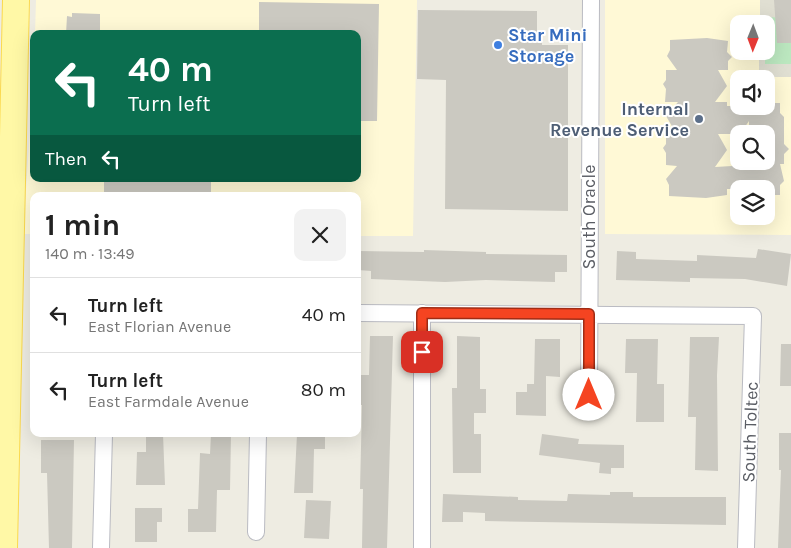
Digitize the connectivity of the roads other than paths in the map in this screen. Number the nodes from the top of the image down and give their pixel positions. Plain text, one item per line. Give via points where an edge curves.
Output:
1 (16, 0) edge
2 (591, 0) edge
3 (5, 218) edge
4 (361, 313) edge
5 (422, 313) junction
6 (589, 314) junction
7 (589, 395) dead end
8 (104, 437) edge
9 (258, 437) edge
10 (256, 532) dead end
11 (4, 548) edge
12 (101, 548) edge
13 (422, 548) edge
14 (746, 548) edge

1 - 3 main road
2 - 6 street, South Oracle
3 - 11 main road
4 - 5 street
5 - 6 street
5 - 13 street
6 - 7 street, South Oracle
6 - 14 street, South Toltec via 753,316
8 - 12 street
9 - 10 street

